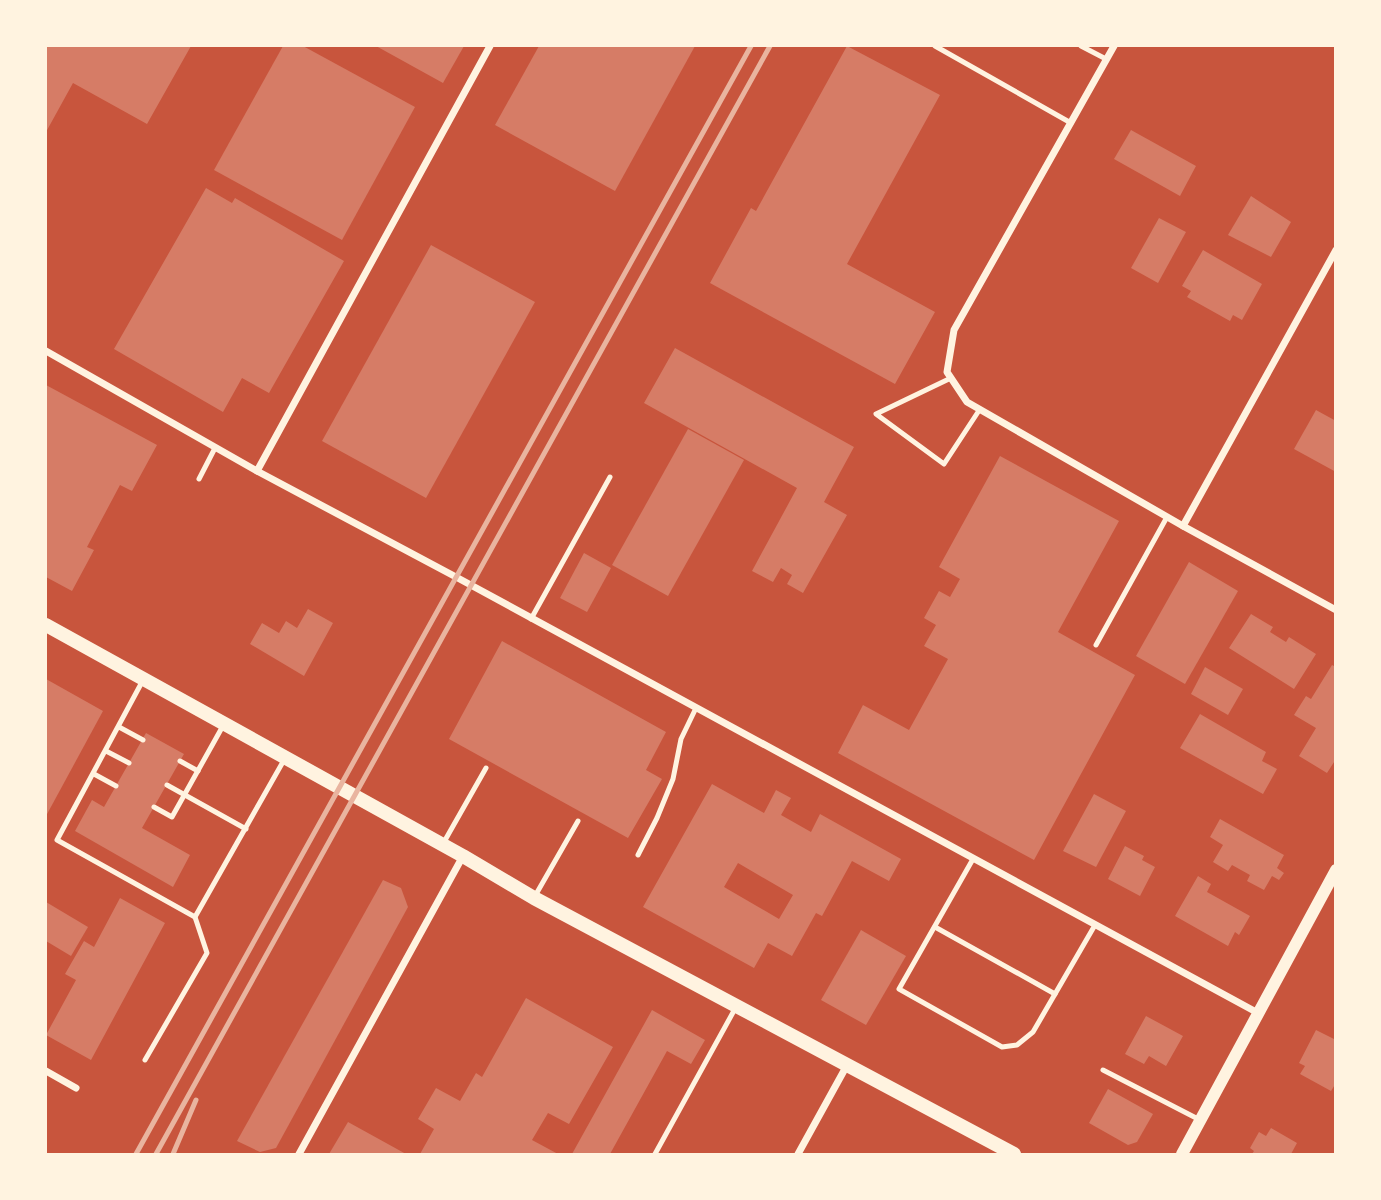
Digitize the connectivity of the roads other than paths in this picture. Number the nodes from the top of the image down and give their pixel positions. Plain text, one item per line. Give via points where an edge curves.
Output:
1 (490, 46) edge
2 (935, 46) edge
3 (1081, 46) edge
4 (1114, 46) edge
5 (1106, 59) junction
6 (1071, 123) junction
7 (1335, 250) edge
8 (46, 351) edge
9 (949, 375) junction
10 (980, 409) junction
11 (215, 447) junction
12 (257, 471) junction
13 (610, 477) dead end
14 (199, 479) dead end
15 (1167, 517) junction
16 (1183, 526) junction
17 (1335, 610) edge
18 (531, 619) junction
19 (46, 625) edge
20 (1096, 645) dead end
21 (144, 679) junction
22 (696, 708) junction
23 (224, 724) junction
24 (119, 727) junction
25 (143, 740) dead end
26 (106, 751) junction
27 (285, 758) junction
28 (180, 761) dead end
29 (129, 764) dead end
30 (486, 768) dead end
31 (198, 771) junction
32 (94, 774) junction
33 (167, 785) dead end
34 (116, 786) dead end
35 (185, 795) junction
36 (154, 807) dead end
37 (579, 821) dead end
38 (246, 829) junction
39 (443, 845) junction
40 (638, 855) dead end
41 (463, 856) junction
42 (973, 859) junction
43 (1335, 870) edge
44 (534, 898) junction
45 (195, 917) junction
46 (1095, 925) junction
47 (935, 927) junction
48 (1055, 994) junction
49 (736, 1007) junction
50 (1258, 1013) junction
51 (145, 1060) dead end
52 (846, 1067) junction
53 (1103, 1070) dead end
54 (46, 1071) edge
55 (76, 1088) dead end
56 (1200, 1120) junction
57 (299, 1154) edge
58 (655, 1154) edge
59 (798, 1154) edge
60 (1014, 1154) edge
61 (1182, 1154) edge

1 - 12 street
2 - 6 lane
3 - 5 lane
4 - 5 street
5 - 6 street
6 - 9 street via 954,330
7 - 16 street
8 - 11 street
9 - 10 street via 967,402
9 - 10 lane via 876,414 944,464
10 - 15 street
11 - 12 street
11 - 14 lane
12 - 18 street
13 - 18 lane
15 - 16 street
15 - 20 lane
16 - 17 street
18 - 22 street
19 - 21 main road
21 - 23 main road
21 - 24 lane
22 - 40 lane via 681,739 673,779
22 - 42 street
23 - 27 main road
23 - 31 lane
24 - 25 lane
24 - 26 lane
26 - 29 lane
26 - 32 lane
27 - 38 lane
27 - 39 main road
28 - 31 lane
30 - 39 lane
31 - 35 lane
32 - 34 lane
32 - 45 lane via 57,840
33 - 35 lane
35 - 36 lane via 172,817
35 - 38 lane
37 - 44 lane
38 - 45 lane
39 - 41 main road
41 - 44 main road
41 - 57 street
42 - 46 street
42 - 47 lane
43 - 50 street
44 - 49 main road
45 - 51 lane via 207,953
46 - 48 lane
46 - 50 street
47 - 48 lane
47 - 48 lane via 899,989 1002,1047 1017,1045 1033,1032
49 - 52 main road
49 - 58 lane
50 - 56 street
52 - 59 street
52 - 60 main road
53 - 56 lane
54 - 55 street
56 - 61 street

